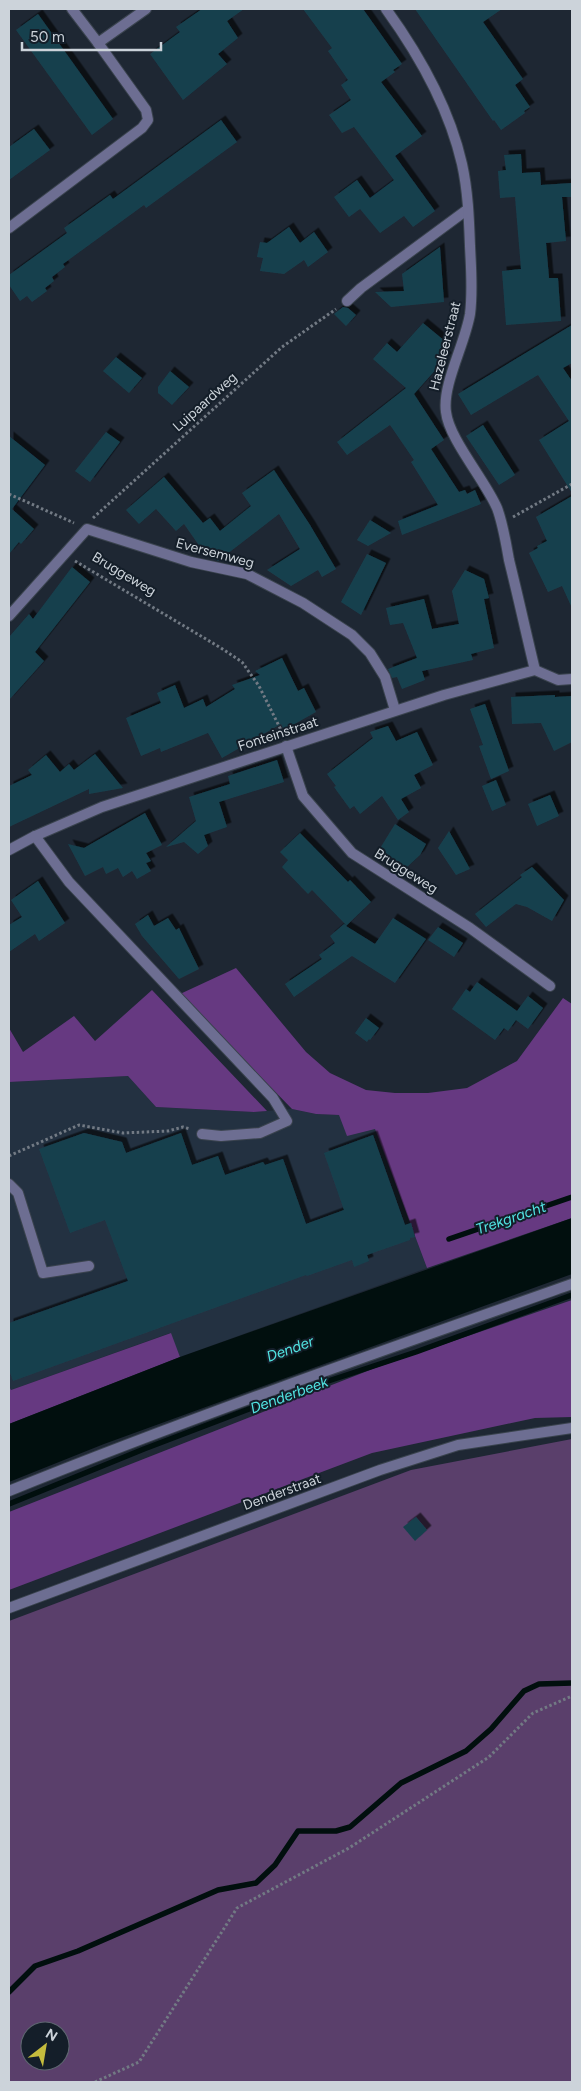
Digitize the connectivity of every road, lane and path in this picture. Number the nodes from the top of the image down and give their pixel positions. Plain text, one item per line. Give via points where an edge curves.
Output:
1 (72, 9) edge
2 (146, 9) edge
3 (386, 9) edge
4 (98, 43) junction
5 (468, 209) junction
6 (9, 228) edge
7 (347, 301) joint
8 (572, 484) edge
9 (9, 494) edge
10 (501, 523) junction
11 (87, 529) junction
12 (63, 554) junction
13 (9, 616) edge
14 (534, 666) junction
15 (572, 679) edge
16 (395, 710) junction
17 (288, 745) junction
18 (35, 836) junction
19 (9, 850) edge
20 (550, 986) dead end
21 (202, 1134) joint
22 (9, 1156) edge
23 (9, 1184) edge
24 (89, 1266) dead end
25 (572, 1284) edge
26 (572, 1428) edge
27 (9, 1491) edge
28 (9, 1608) edge
29 (572, 1696) edge
30 (95, 2082) edge

1 - 4 street
2 - 4 street
3 - 5 street, Hazeleerstraat via 436,89 453,131
4 - 6 street via 146,110 148,120 142,128
5 - 7 street
5 - 10 street, Hazeleerstraat via 472,297 460,353 445,394 446,413 452,432 492,497
7 - 11 path, Luipaardweg via 282,347 93,518
8 - 10 path
9 - 11 path
10 - 14 street, Hazeleerstraat
11 - 12 street
11 - 16 street, Eversemweg via 191,562 247,574 303,603 352,636 370,653 384,677
12 - 13 street
12 - 17 path, Bruggeweg via 242,662 259,686
14 - 15 street via 558,680
14 - 16 street, Fonteinstraat
16 - 17 street, Fonteinstraat
17 - 18 street, Fonteinstraat via 102,806
17 - 20 street, Bruggeweg via 303,796 352,853 470,928
18 - 19 street, Fonteinstraat
18 - 21 street via 69,882 273,1098 287,1121 260,1133
21 - 22 path via 183,1127 123,1133 79,1125
23 - 24 street via 18,1193 43,1273
25 - 27 street via 122,1446
26 - 28 street, Denderstraat via 450,1448 380,1470
29 - 30 path via 533,1713 489,1757 349,1848 237,1908 139,2062

